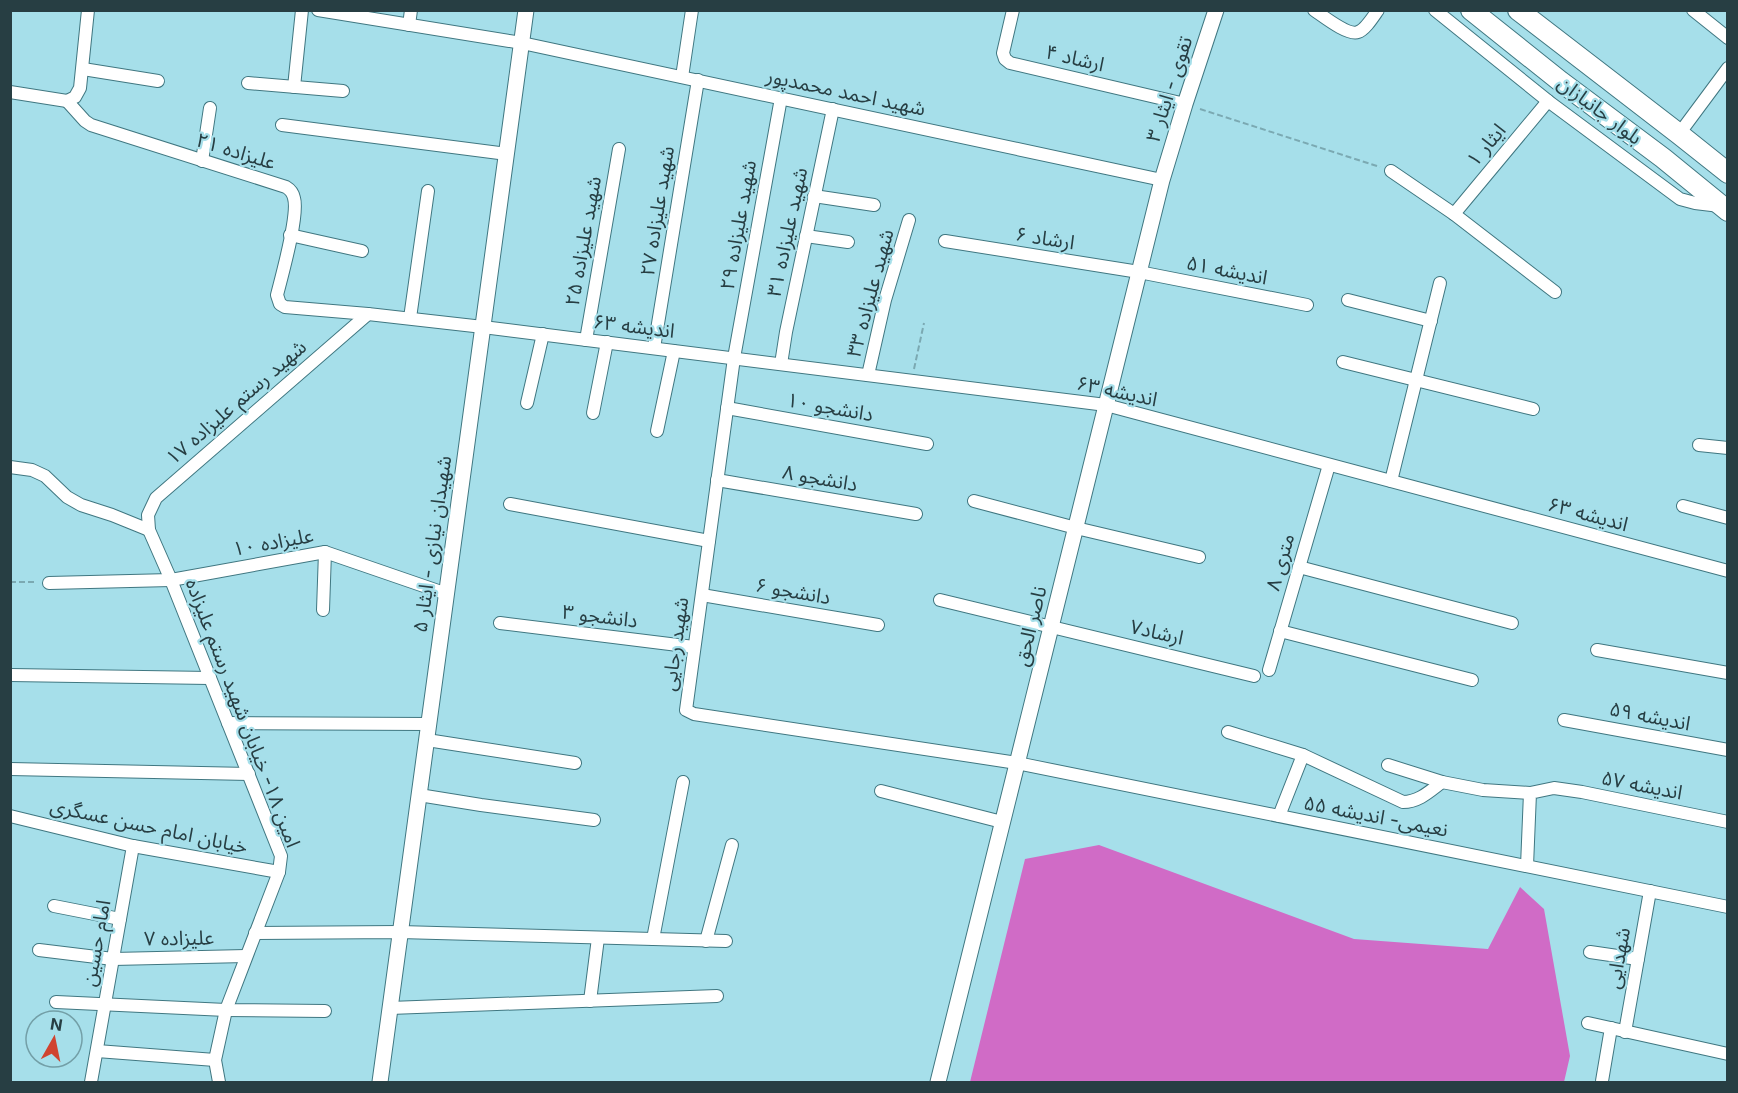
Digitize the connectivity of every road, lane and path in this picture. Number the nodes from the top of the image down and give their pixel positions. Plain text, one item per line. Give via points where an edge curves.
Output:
1 (88, 10) edge
2 (302, 10) edge
3 (318, 10) edge
4 (411, 10) edge
5 (526, 10) edge
6 (692, 10) edge
7 (1013, 10) edge
8 (1216, 10) edge
9 (1314, 10) edge
10 (1378, 10) edge
11 (1435, 10) edge
12 (1518, 10) edge
13 (1693, 10) edge
14 (1483, 12) edge
15 (409, 25) junction
16 (1543, 30) junction
17 (1728, 38) edge
18 (522, 43) junction
19 (1522, 51) junction
20 (1728, 68) edge
21 (83, 69) junction
22 (682, 77) junction
23 (698, 80) junction
24 (158, 81) dead end
25 (248, 84) dead end
26 (294, 87) junction
27 (343, 91) dead end
28 (10, 92) edge
29 (781, 98) junction
30 (67, 101) junction
31 (1548, 101) junction
32 (1185, 104) junction
33 (210, 108) dead end
34 (833, 109) junction
35 (282, 125) dead end
36 (1679, 134) junction
37 (619, 149) dead end
38 (507, 154) junction
39 (202, 161) junction
40 (1391, 171) joint
41 (1728, 173) edge
42 (1162, 180) junction
43 (429, 191) dead end
44 (814, 196) junction
45 (874, 206) dead end
46 (1725, 208) edge
47 (1454, 214) junction
48 (909, 220) dead end
49 (290, 235) junction
50 (806, 236) junction
51 (945, 241) dead end
52 (848, 242) dead end
53 (362, 251) dead end
54 (1139, 272) junction
55 (1440, 283) dead end
56 (1555, 292) dead end
57 (1348, 300) dead end
58 (1307, 305) dead end
59 (368, 314) junction
60 (410, 318) junction
61 (1431, 321) junction
62 (924, 323) dead end
63 (483, 327) junction
64 (543, 334) junction
65 (586, 340) junction
66 (607, 342) junction
67 (654, 348) junction
68 (674, 351) junction
69 (734, 358) junction
70 (1343, 362) dead end
71 (781, 364) junction
72 (868, 375) junction
73 (1416, 380) junction
74 (912, 381) junction
75 (527, 403) dead end
76 (1106, 405) junction
77 (727, 408) junction
78 (1533, 409) dead end
79 (593, 413) dead end
80 (657, 431) dead end
81 (927, 444) dead end
82 (1699, 445) dead end
83 (1728, 448) edge
84 (1329, 465) junction
85 (10, 467) edge
86 (717, 480) junction
87 (1391, 481) junction
88 (974, 501) dead end
89 (510, 504) dead end
90 (1683, 506) dead end
91 (916, 513) dead end
92 (1728, 518) edge
93 (1076, 528) junction
94 (150, 530) junction
95 (709, 541) junction
96 (325, 552) junction
97 (1199, 557) dead end
98 (1299, 567) junction
99 (1728, 572) edge
100 (171, 580) junction
101 (10, 582) edge
102 (49, 583) joint
103 (447, 594) junction
104 (702, 595) junction
105 (940, 600) dead end
106 (323, 610) dead end
107 (500, 623) dead end
108 (1512, 623) dead end
109 (878, 626) dead end
110 (1051, 627) junction
111 (1280, 631) junction
112 (694, 647) junction
113 (1597, 651) dead end
114 (1269, 670) dead end
115 (1728, 673) edge
116 (10, 675) edge
117 (1254, 675) dead end
118 (210, 678) junction
119 (1472, 680) dead end
120 (1564, 720) dead end
121 (228, 723) junction
122 (429, 723) junction
123 (1228, 732) dead end
124 (426, 740) junction
125 (1728, 750) edge
126 (1303, 755) junction
127 (575, 763) dead end
128 (1017, 763) junction
129 (1388, 765) dead end
130 (10, 769) edge
131 (249, 774) junction
132 (683, 782) dead end
133 (1442, 782) junction
134 (881, 791) dead end
135 (1530, 793) junction
136 (419, 795) junction
137 (10, 816) edge
138 (1279, 816) junction
139 (594, 820) dead end
140 (1002, 822) junction
141 (1728, 822) edge
142 (133, 846) junction
143 (732, 846) dead end
144 (1527, 866) junction
145 (279, 872) junction
146 (1650, 891) junction
147 (54, 906) dead end
148 (1728, 907) edge
149 (120, 919) junction
150 (400, 932) junction
151 (255, 933) junction
152 (598, 938) junction
153 (653, 939) junction
154 (706, 941) junction
155 (726, 941) dead end
156 (39, 950) dead end
157 (1590, 952) dead end
158 (246, 956) junction
159 (113, 959) junction
160 (1638, 959) junction
161 (717, 996) dead end
162 (590, 1000) junction
163 (56, 1002) dead end
164 (104, 1006) junction
165 (390, 1008) junction
166 (226, 1010) junction
167 (325, 1011) dead end
168 (1588, 1023) dead end
169 (1611, 1028) junction
170 (1625, 1032) junction
171 (97, 1051) junction
172 (1728, 1054) edge
173 (215, 1060) junction
174 (1602, 1081) edge
175 (91, 1083) edge
176 (219, 1083) edge
177 (380, 1083) edge
178 (938, 1083) edge

1 - 21 street
2 - 26 street
3 - 15 street, شهید احمد محمدپور
4 - 15 street
5 - 18 street, شهیدان نیازی - ایثار ۵
6 - 22 street
7 - 32 street, ارشاد ۴ via 1003,53 1010,63
8 - 32 street, تقوی - ایثار ۳
9 - 10 street via 1356,33
11 - 31 street
12 - 16 main road, بلوار جانبازان
13 - 17 street
14 - 19 main road, بلوار جانبازان
15 - 18 street, شهید احمد محمدپور
16 - 19 main road via 1528,32 1523,37
16 - 36 main road, بلوار جانبازان
18 - 22 street, شهید احمد محمدپور
18 - 38 street, شهیدان نیازی - ایثار ۵
19 - 46 main road, بلوار جانبازان
20 - 36 street
21 - 24 street
21 - 30 street via 79,92
22 - 23 street, شهید احمد محمدپور
23 - 29 street, شهید احمد محمدپور
23 - 67 street, شهید علیزاده ۲۷
25 - 26 street
26 - 27 street
28 - 30 street
29 - 34 street, شهید احمد محمدپور
29 - 69 street, شهید علیزاده ۲۹
30 - 39 street, علیزاده ۲۱ via 91,125
31 - 46 street via 1680,199
31 - 47 street, ایثار ۱
32 - 40 path
32 - 42 street, تقوی - ایثار ۳
33 - 39 street
34 - 42 street, شهید احمد محمدپور
34 - 44 street, شهید علیزاده ۳۱
35 - 38 street
36 - 41 main road, بلوار جانبازان
37 - 65 street, شهید علیزاده ۲۵
38 - 63 street, شهیدان نیازی - ایثار ۵
39 - 49 street, علیزاده ۲۱ via 290,189 295,201
40 - 47 street
42 - 54 street, ناصر الحق
43 - 60 street
44 - 45 street
44 - 50 street, شهید علیزاده ۳۱
47 - 56 street
48 - 72 street, شهید علیزاده ۳۳
49 - 53 street
49 - 59 street, علیزاده ۲۱ via 277,295 280,304
50 - 52 street
50 - 71 street, شهید علیزاده ۳۱
51 - 54 street, ارشاد ۶
54 - 58 street, اندیشه ۵۱
54 - 76 street, ناصر الحق
55 - 61 street
57 - 61 street
59 - 60 street, علیزاده ۲۱
59 - 94 street, ۱۷ شهید رستم علیزاده via 156,498 148,515
60 - 63 street, علیزاده ۲۱
61 - 73 street
62 - 74 path
63 - 64 street, اندیشه ۶۳
63 - 103 street, شهیدان نیازی - ایثار ۵
64 - 65 street, اندیشه ۶۳
64 - 75 street
65 - 66 street, اندیشه ۶۳
66 - 67 street, اندیشه ۶۳
66 - 79 street
67 - 68 street, اندیشه ۶۳
68 - 69 street, اندیشه ۶۳
68 - 80 street
69 - 71 street, اندیشه ۶۳
69 - 77 street, شهید رجایی
70 - 73 street
71 - 72 street, اندیشه ۶۳
72 - 74 street, اندیشه ۶۳
73 - 78 street
73 - 87 street
74 - 76 street, اندیشه ۶۳
76 - 84 street, اندیشه ۶۳
76 - 93 street, ناصر الحق
77 - 81 street, دانشجو ۱۰
77 - 86 street, شهید رجایی
82 - 83 street
84 - 87 street, اندیشه ۶۳
84 - 98 street, ۸ متری
85 - 94 street via 32,470 81,505
86 - 91 street, دانشجو ۸
86 - 95 street, شهید رجایی
87 - 99 street, اندیشه ۶۳
88 - 93 street
89 - 95 street
90 - 92 street
93 - 97 street
93 - 110 street, ناصر الحق
94 - 100 street, امین ۱۸- خيابان شهيد رستم عليزاده
95 - 104 street, شهید رجایی
96 - 100 street, علیزاده ۱۰
96 - 103 street, علیزاده ۱۰
96 - 106 street
98 - 108 street
98 - 111 street, ۸ متری
100 - 102 street, علیزاده ۱۰
100 - 118 street, امین ۱۸- خيابان شهيد رستم عليزاده
101 - 102 path
103 - 122 street, شهیدان نیازی - ایثار ۵
104 - 109 street, دانشجو ۶
104 - 112 street, شهید رجایی
105 - 110 street, ارشاد۷
107 - 112 street, دانشجو ۳
110 - 117 street, ارشاد۷
110 - 128 street, ناصر الحق
111 - 114 street, ۸ متری
111 - 119 street
112 - 128 street, شهید رجایی via 686,710 694,714
113 - 115 street
116 - 118 street
118 - 121 street, امین ۱۸- خيابان شهيد رستم عليزاده
120 - 125 street, اندیشه ۵۹
121 - 122 street
121 - 131 street, امین ۱۸- خيابان شهيد رستم عليزاده
122 - 124 street, شهیدان نیازی - ایثار ۵
123 - 126 street
124 - 127 street
124 - 136 street, شهیدان نیازی - ایثار ۵
126 - 133 street via 1404,802 1413,802
126 - 138 street
128 - 138 street, نعیمی- اندیشه ۵۵
128 - 140 street, ناصر الحق
129 - 133 street, اندیشه ۵۷
130 - 131 street
131 - 145 street, امین ۱۸- خيابان شهيد رستم عليزاده via 281,856
132 - 153 street
133 - 135 street, اندیشه ۵۷
134 - 140 street
135 - 141 street, اندیشه ۵۷ via 1554,788 1582,792
135 - 144 street
136 - 139 street
136 - 150 street, شهیدان نیازی - ایثار ۵
137 - 142 street, خیابان امام حسن عسگری
138 - 144 street, نعیمی- اندیشه ۵۵
140 - 178 street, ناصر الحق
142 - 145 street, خیابان امام حسن عسگری
142 - 149 street, امام حسین
143 - 154 street
144 - 146 street, نعیمی- اندیشه ۵۵
145 - 151 street, امین ۱۸- خيابان شهيد رستم عليزاده
146 - 148 street, نعیمی- اندیشه ۵۵
146 - 160 street, شهدایی
147 - 149 street
149 - 159 street, امام حسین
150 - 151 street
150 - 152 street
150 - 165 street, شهیدان نیازی - ایثار ۵
151 - 158 street, امین ۱۸- خيابان شهيد رستم عليزاده
152 - 153 street
152 - 162 street
153 - 154 street
154 - 155 street
156 - 159 street, علیزاده ۷
157 - 160 street
158 - 159 street, علیزاده ۷
158 - 166 street, امین ۱۸- خيابان شهيد رستم عليزاده
159 - 164 street, امام حسین
160 - 170 street, شهدایی
161 - 162 street
162 - 165 street
163 - 164 street
164 - 166 street
164 - 171 street, امام حسین
165 - 177 street, شهیدان نیازی - ایثار ۵
166 - 167 street
166 - 173 street, امین ۱۸- خيابان شهيد رستم عليزاده
168 - 169 street
169 - 170 street
169 - 174 street
170 - 172 street
171 - 173 street
171 - 175 street, امام حسین
173 - 176 street, امین ۱۸- خيابان شهيد رستم عليزاده

